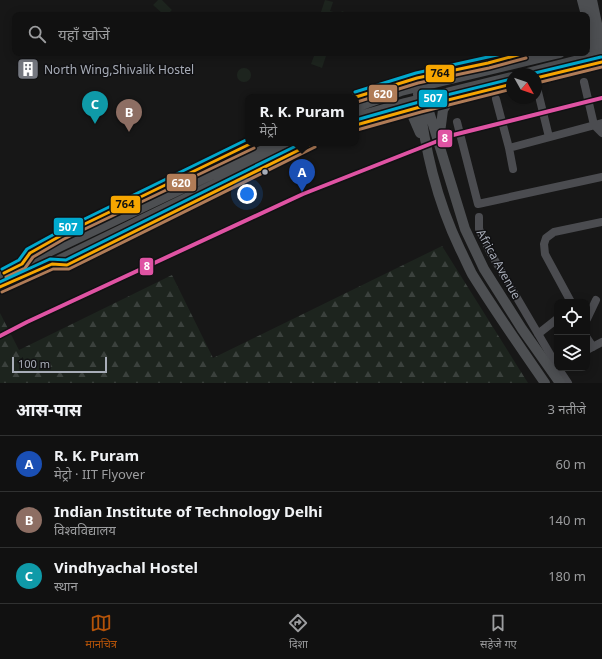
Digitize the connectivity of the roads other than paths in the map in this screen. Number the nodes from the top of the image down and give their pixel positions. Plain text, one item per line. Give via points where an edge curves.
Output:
1 (592, 0) edge
2 (602, 10) edge
3 (590, 25) edge
4 (596, 36) edge
5 (514, 56) edge
6 (547, 56) edge
7 (601, 60) edge
8 (542, 71) edge
9 (542, 76) edge
10 (420, 77) junction
11 (506, 78) edge
12 (584, 82) dead end
13 (506, 86) edge
14 (371, 93) junction
15 (359, 96) edge
16 (496, 99) dead end
17 (449, 100) junction
18 (541, 104) edge
19 (359, 106) edge
20 (423, 106) junction
21 (410, 110) junction
22 (359, 116) edge
23 (378, 118) junction
24 (457, 122) dead end
25 (359, 124) edge
26 (598, 124) edge
27 (602, 133) edge
28 (549, 137) junction
29 (425, 144) junction
30 (439, 145) junction
31 (246, 146) edge
32 (272, 146) edge
33 (292, 146) edge
34 (307, 146) edge
35 (509, 148) junction
36 (513, 169) dead end
37 (602, 177) edge
38 (478, 217) dead end
39 (602, 222) edge
40 (22, 264) junction
41 (52, 264) junction
42 (0, 275) edge
43 (0, 287) edge
44 (569, 299) edge
45 (596, 300) dead end
46 (590, 313) edge
47 (554, 321) edge
48 (538, 334) junction
49 (602, 342) edge
50 (590, 348) edge
51 (554, 360) edge
52 (560, 371) edge
53 (545, 383) edge
54 (560, 383) edge
55 (568, 383) edge

1 - 2 main road
1 - 4 main road
3 - 4 main road
4 - 7 main road
5 - 10 main road
6 - 19 main road, bridge via 401,91
7 - 8 main road, bridge
7 - 9 main road
10 - 14 main road
10 - 20 main road, Africa Avenue
11 - 22 main road, bridge
12 - 26 street
13 - 17 main road
14 - 15 main road
14 - 23 main road via 382,106
16 - 35 street
17 - 20 main road
17 - 30 main road via 443,110
18 - 28 street
20 - 21 main road
20 - 29 main road, Africa Avenue
20 - 30 main road, Africa Avenue
21 - 23 main road
21 - 29 main road
23 - 25 main road
24 - 37 street via 478,204
26 - 27 street
26 - 28 street
28 - 35 street
29 - 53 main road, Africa Avenue via 447,222 471,273
30 - 54 main road, Africa Avenue via 465,230 484,269
31 - 40 main road via 62,234 30,253
32 - 40 main road
33 - 41 main road
34 - 41 main road via 67,265
35 - 36 street
38 - 48 street via 479,229 490,252
39 - 44 street via 554,232 546,238 545,254
40 - 42 main road
41 - 43 main road
45 - 46 street
47 - 48 street
48 - 51 street
49 - 50 street
52 - 55 street

